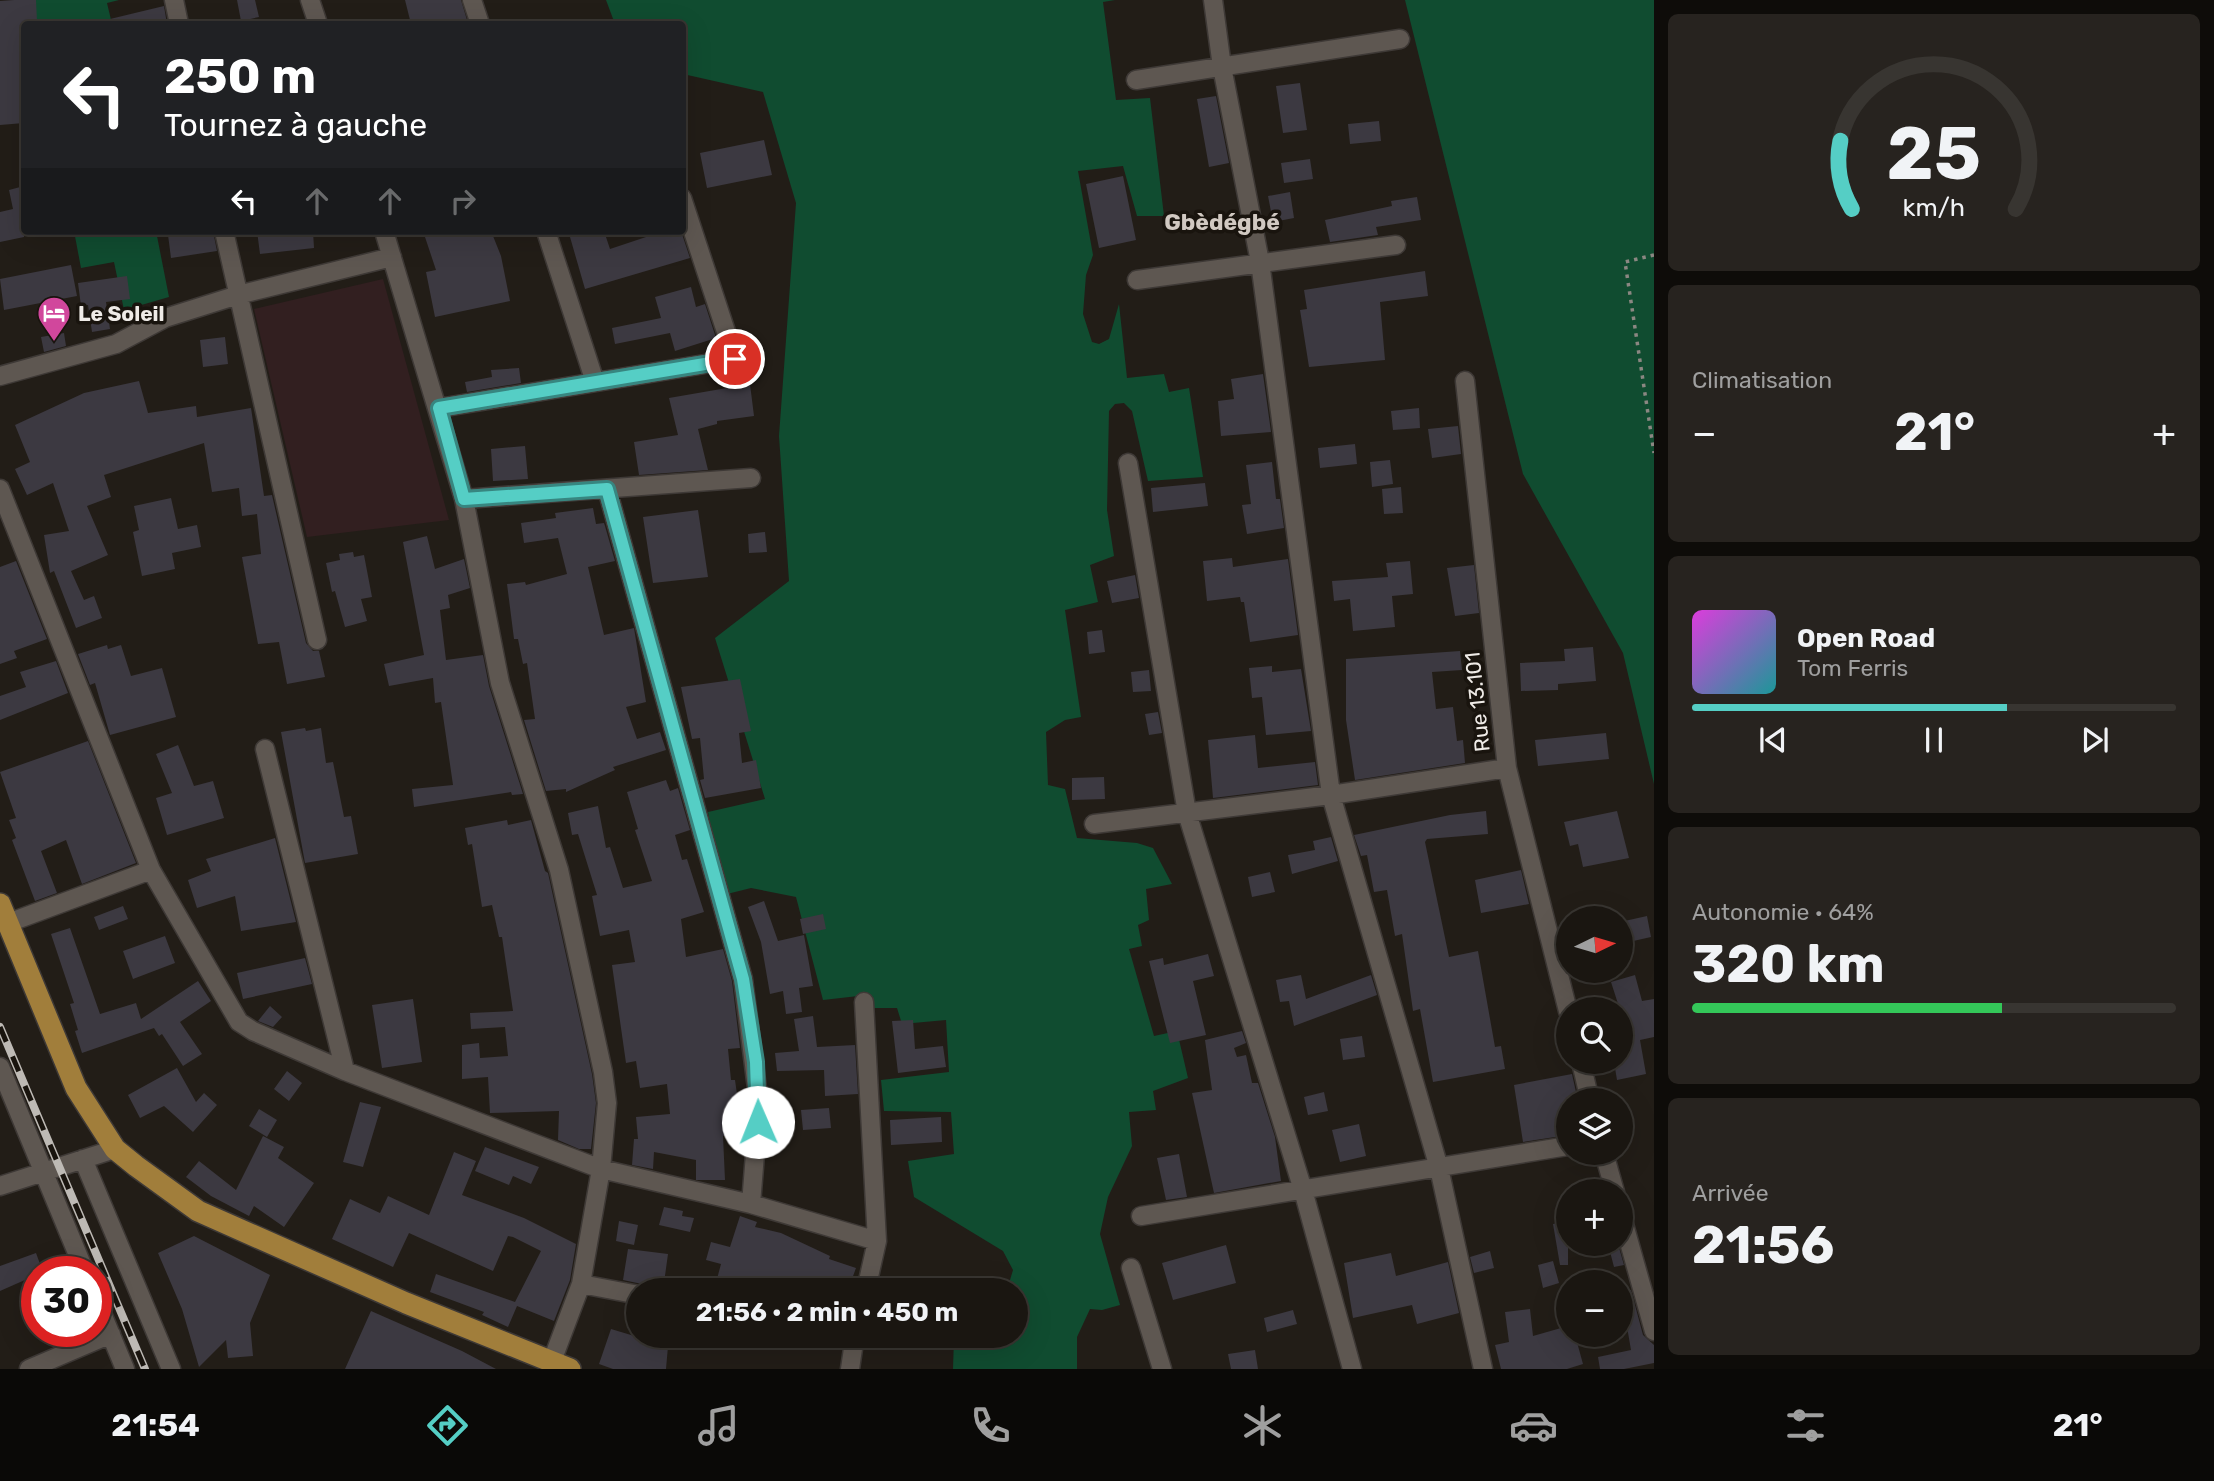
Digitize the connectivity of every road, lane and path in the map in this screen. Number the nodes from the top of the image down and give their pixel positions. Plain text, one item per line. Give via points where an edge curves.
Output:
1 (174, 0) edge
2 (310, 0) edge
3 (472, 0) edge
4 (1213, 0) edge
5 (178, 21) edge
6 (317, 21) edge
7 (479, 21) edge
8 (1400, 39) dead end
9 (1222, 67) junction
10 (1136, 80) dead end
11 (686, 210) edge
12 (225, 235) edge
13 (385, 235) edge
14 (548, 235) edge
15 (1396, 244) dead end
16 (1654, 255) edge
17 (392, 257) junction
18 (1260, 262) junction
19 (1137, 281) dead end
20 (238, 295) junction
21 (0, 376) edge
22 (1465, 381) dead end
23 (596, 382) junction
24 (439, 408) junction
25 (1654, 453) edge
26 (1128, 463) dead end
27 (751, 478) dead end
28 (0, 489) edge
29 (607, 489) junction
30 (464, 499) junction
31 (317, 640) dead end
32 (265, 749) dead end
33 (1507, 768) junction
34 (1331, 795) junction
35 (1187, 813) junction
36 (1094, 824) dead end
37 (150, 870) junction
38 (4, 913) edge
39 (1564, 997) edge
40 (864, 1002) dead end
41 (0, 1067) edge
42 (345, 1071) junction
43 (1556, 1148) edge
44 (115, 1149) junction
45 (83, 1159) junction
46 (1439, 1168) junction
47 (601, 1169) junction
48 (44, 1172) junction
49 (0, 1186) edge
50 (1303, 1189) junction
51 (751, 1204) junction
52 (1141, 1216) dead end
53 (877, 1241) junction
54 (1633, 1245) edge
55 (78, 1256) edge
56 (1130, 1268) dead end
57 (869, 1278) edge
58 (581, 1284) junction
59 (1648, 1286) edge
60 (626, 1293) edge
61 (1654, 1331) edge
62 (112, 1336) edge
63 (81, 1347) edge
64 (853, 1348) edge
65 (561, 1365) edge
66 (29, 1369) edge
67 (125, 1369) edge
68 (171, 1369) edge
69 (850, 1369) edge
70 (1162, 1369) edge
71 (1352, 1369) edge
72 (1483, 1369) edge

1 - 5 street
2 - 6 street
3 - 7 street
4 - 9 street
8 - 9 street
9 - 10 street
9 - 18 street
11 - 23 street via 735,359
12 - 20 street
13 - 17 street
14 - 23 street
15 - 18 street
16 - 25 path via 1625,262
17 - 20 street
17 - 24 street
18 - 19 street
18 - 34 street
20 - 21 street via 165,318 116,344
20 - 31 street
22 - 33 street, Rue 13.101
23 - 24 street
24 - 30 street
26 - 35 street
27 - 29 street
28 - 37 street
29 - 30 street
29 - 51 street via 743,979 759,1104
30 - 47 street via 500,683 559,870 588,992 607,1103
32 - 42 street
33 - 34 street
33 - 39 street, Rue 13.101
34 - 35 street
34 - 46 street
35 - 36 street
35 - 50 street
37 - 38 street
37 - 42 street via 239,1022
38 - 44 main road via 76,1088
40 - 53 street
41 - 48 street
42 - 47 street
43 - 46 street
44 - 45 street
44 - 65 main road via 198,1211
45 - 48 street
45 - 68 street
46 - 50 street
46 - 72 street
47 - 51 street
47 - 58 street
48 - 49 street
48 - 55 street
50 - 52 street
50 - 71 street
51 - 53 street
53 - 57 street
54 - 59 street
56 - 70 street
58 - 60 street
58 - 65 street
59 - 61 street
62 - 67 street
63 - 66 street
64 - 69 street

